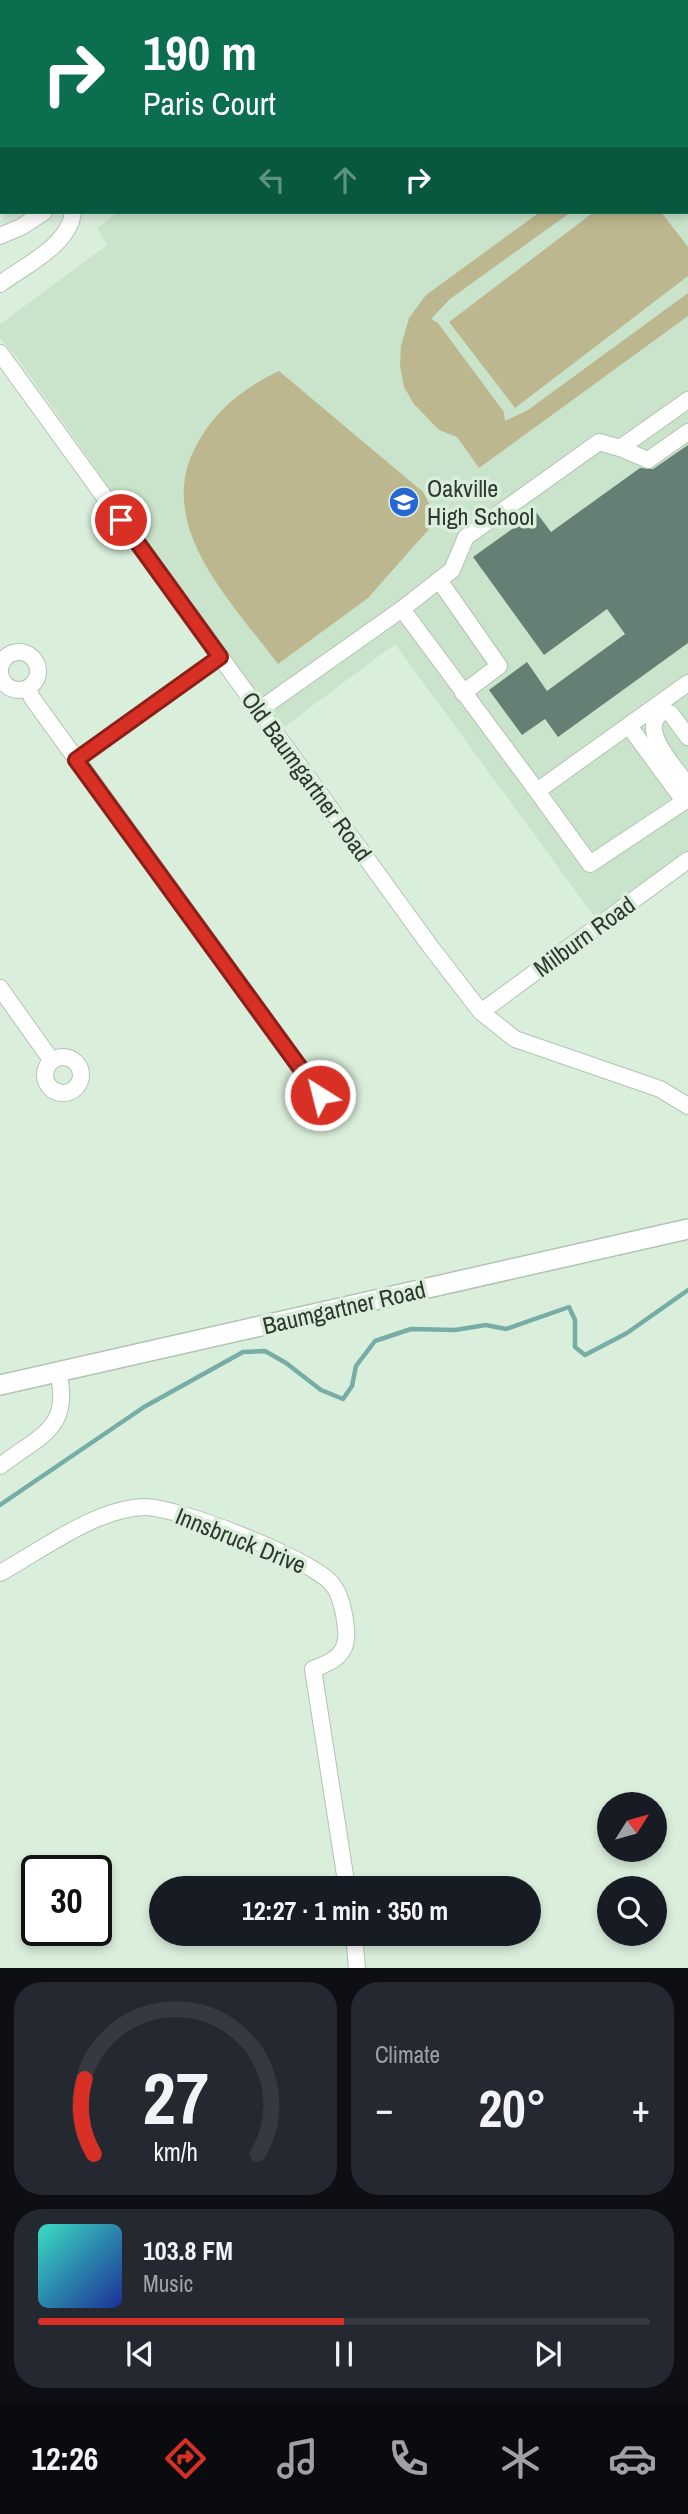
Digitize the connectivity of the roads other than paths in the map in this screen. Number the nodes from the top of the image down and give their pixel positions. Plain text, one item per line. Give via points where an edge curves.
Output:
1 (41, 214) edge
2 (72, 214) edge
3 (0, 236) edge
4 (0, 284) edge
5 (0, 353) edge
6 (688, 400) edge
7 (688, 432) edge
8 (620, 448) junction
9 (439, 580) junction
10 (402, 610) junction
11 (220, 657) junction
12 (688, 683) edge
13 (28, 689) dead end
14 (463, 692) junction
15 (259, 710) junction
16 (629, 726) junction
17 (688, 737) edge
18 (76, 760) junction
19 (688, 785) edge
20 (537, 791) junction
21 (686, 800) edge
22 (688, 860) edge
23 (0, 988) edge
24 (481, 1012) junction
25 (52, 1060) dead end
26 (320, 1095) dead end
27 (688, 1106) edge
28 (688, 1229) edge
29 (58, 1372) junction
30 (0, 1385) edge
31 (0, 1466) edge
32 (0, 1573) edge
33 (345, 1876) edge
34 (355, 1946) edge
35 (356, 1968) edge

1 - 3 street
2 - 4 street via 59,241
5 - 11 street, Old Baumgartner Road
6 - 8 street
7 - 8 street via 649,460
8 - 9 street via 599,442 466,537 452,570
9 - 10 street
9 - 14 street via 499,666
10 - 14 street
10 - 15 street
11 - 15 street, Old Baumgartner Road
11 - 18 street
12 - 16 street
13 - 18 street
14 - 20 street
15 - 24 street, Old Baumgartner Road
16 - 20 street
16 - 21 street
17 - 19 street via 665,711 654,722 658,744
18 - 26 street
20 - 21 street via 590,864
22 - 24 street, Milburn Road
23 - 25 street
24 - 27 street, Old Baumgartner Road via 516,1039 660,1089
28 - 29 main road, Baumgartner Road
29 - 30 main road, Baumgartner Road
29 - 31 street via 63,1393 58,1419
32 - 33 street, Innsbruck Drive via 97,1520 146,1507 198,1519 322,1574 338,1594 346,1628 346,1642 338,1658 313,1669
34 - 35 street

